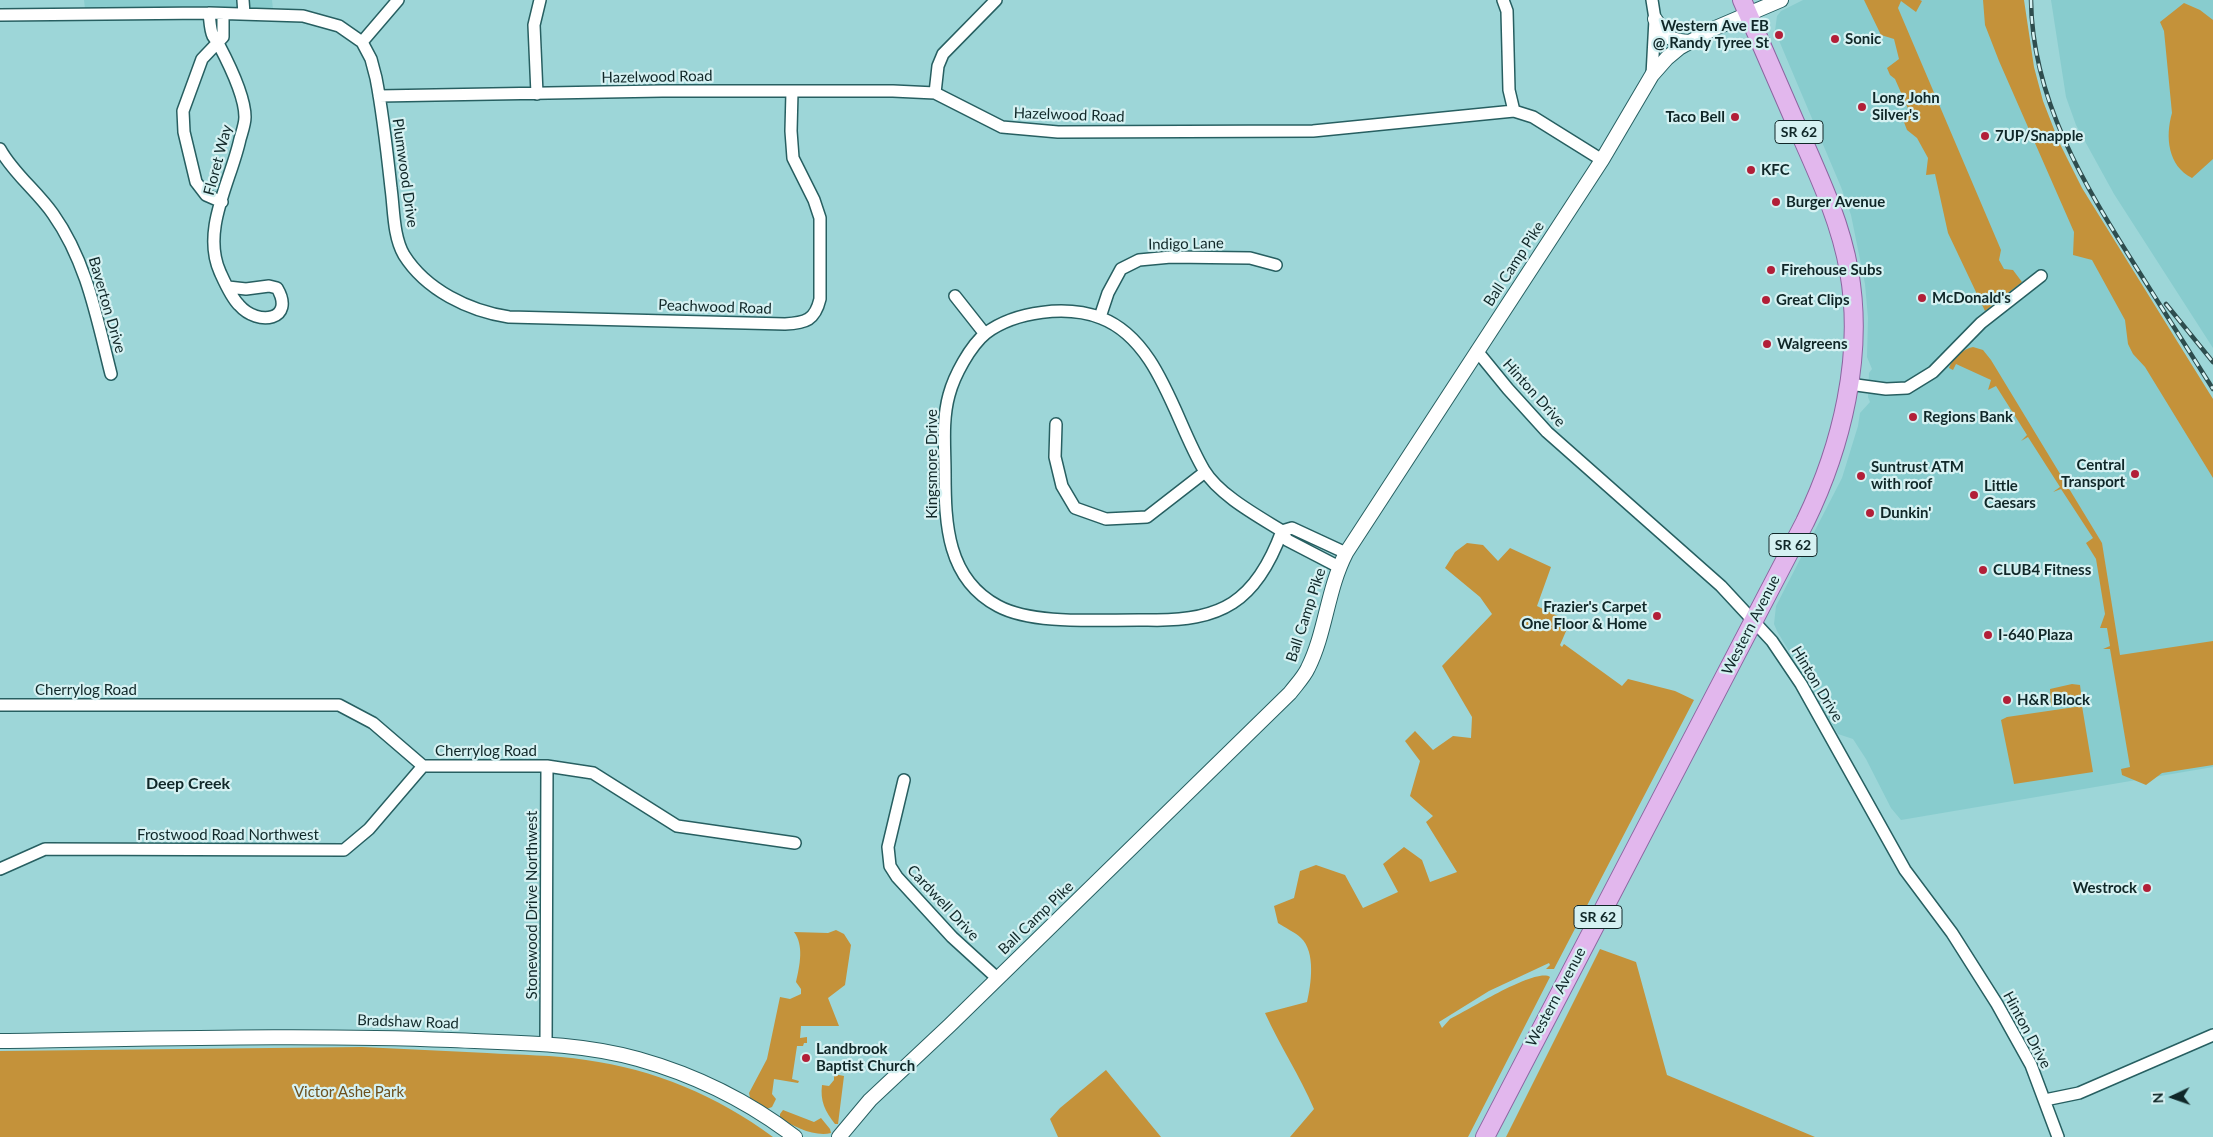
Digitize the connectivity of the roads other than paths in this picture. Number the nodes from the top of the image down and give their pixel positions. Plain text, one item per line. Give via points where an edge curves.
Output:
1 (243, 0) edge
2 (398, 0) edge
3 (540, 0) edge
4 (996, 0) edge
5 (1503, 0) edge
6 (1652, 0) edge
7 (1781, 0) edge
8 (1745, 7) edge
9 (209, 13) junction
10 (223, 14) junction
11 (244, 14) junction
12 (0, 15) edge
13 (1655, 19) junction
14 (362, 42) junction
15 (1690, 42) junction
16 (218, 43) junction
17 (1652, 74) junction
18 (792, 92) junction
19 (537, 94) junction
20 (935, 94) junction
21 (379, 96) junction
22 (1514, 111) junction
23 (0, 149) edge
24 (1602, 160) junction
25 (222, 202) junction
26 (404, 253) joint
27 (1276, 265) dead end
28 (2041, 276) dead end
29 (228, 287) junction
30 (955, 296) dead end
31 (1100, 317) junction
32 (985, 334) junction
33 (1477, 351) junction
34 (111, 374) dead end
35 (1849, 384) junction
36 (1056, 424) dead end
37 (1205, 472) junction
38 (1282, 531) junction
39 (1346, 553) junction
40 (1339, 567) junction
41 (1753, 620) junction
42 (0, 705) edge
43 (423, 766) junction
44 (547, 766) junction
45 (904, 780) dead end
46 (795, 843) dead end
47 (0, 869) edge
48 (996, 978) junction
49 (2213, 1035) edge
50 (0, 1040) edge
51 (546, 1045) junction
52 (2045, 1100) junction
53 (795, 1137) edge
54 (839, 1137) edge
55 (1485, 1137) edge
56 (2058, 1137) edge

1 - 11 street
2 - 14 street
3 - 19 street via 534,24
4 - 20 street via 943,54 938,66
5 - 22 street via 1507,11 1509,90
6 - 13 street, Ball Camp Pike
7 - 8 street
8 - 15 street
8 - 35 main road, Western Avenue / SR 62 via 1839,230 1849,271 1853,320
9 - 10 street
9 - 12 street
9 - 16 street, Floret Way via 213,36
10 - 11 street
10 - 16 street via 223,37
11 - 14 street via 303,16 322,20 339,26
13 - 15 street via 1670,39
13 - 17 street, Ball Camp Pike
14 - 21 street, Plumwood Drive via 371,59
15 - 17 street via 1667,58
16 - 25 street, Floret Way via 242,101 245,118
16 - 25 street via 202,59 183,111 184,132 196,182 206,196
17 - 24 street, Ball Camp Pike
18 - 19 street, Hazelwood Road
18 - 20 street, Hazelwood Road
18 - 26 street, Peachwood Road via 793,158 814,200 820,226 820,299 810,319 798,324 487,314 465,305 428,282
19 - 21 street, Hazelwood Road
20 - 22 street, Hazelwood Road via 1002,127 1058,132 1313,131
21 - 26 street, Plumwood Drive via 394,214
22 - 24 street, Hazelwood Road via 1533,117
23 - 34 street, Baverton Drive via 52,213 73,245 86,277
24 - 33 street, Ball Camp Pike
25 - 29 street, Floret Way via 213,234 214,258
27 - 31 street, Indigo Lane via 1250,258 1139,260 1122,269 1108,293
28 - 35 street via 1981,324 1933,372 1907,388
29 - 29 street, Floret Way via 239,306 254,316 263,319 280,312 282,296 277,288
30 - 32 street
31 - 32 street, Kingsmore Drive via 1046,311 1019,318
31 - 37 street, Kingsmore Drive via 1116,325 1142,347
32 - 38 street, Kingsmore Drive via 952,383 945,414 945,503 949,539 961,570 986,600 1017,614 1038,618 1176,620 1210,615 1249,590 1264,569
33 - 39 street, Ball Camp Pike
33 - 41 street, Hinton Drive via 1547,432 1721,586
35 - 41 main road, Western Avenue / SR 62 via 1821,488
36 - 37 street via 1056,457 1062,486 1075,508 1106,519 1147,517
37 - 38 street, Kingsmore Drive via 1224,492
38 - 39 street, Kingsmore Drive via 1292,528
38 - 40 street, Kingsmore Drive via 1287,540
39 - 40 street, Ball Camp Pike
40 - 48 street, Ball Camp Pike via 1308,669 1290,694
41 - 52 street, Hinton Drive via 1772,641 1801,684 1905,870 1976,969 2031,1065
41 - 55 main road, Western Avenue / SR 62
42 - 43 street, Cherrylog Road via 339,705 373,723
43 - 44 street, Cherrylog Road
43 - 47 street, Frostwood Road Northwest via 369,829 344,850 45,849
44 - 46 street, Cherrylog Road via 593,773 677,826
44 - 51 street, Stonewood Drive Northwest
45 - 48 street, Cardwell Drive via 888,847 890,866 952,937
48 - 54 street, Ball Camp Pike via 870,1100
49 - 52 street via 2079,1093
50 - 51 street, Bradshaw Road via 363,1036
51 - 53 street, Bradshaw Road via 608,1052 683,1074 741,1101
52 - 56 street, Hinton Drive

